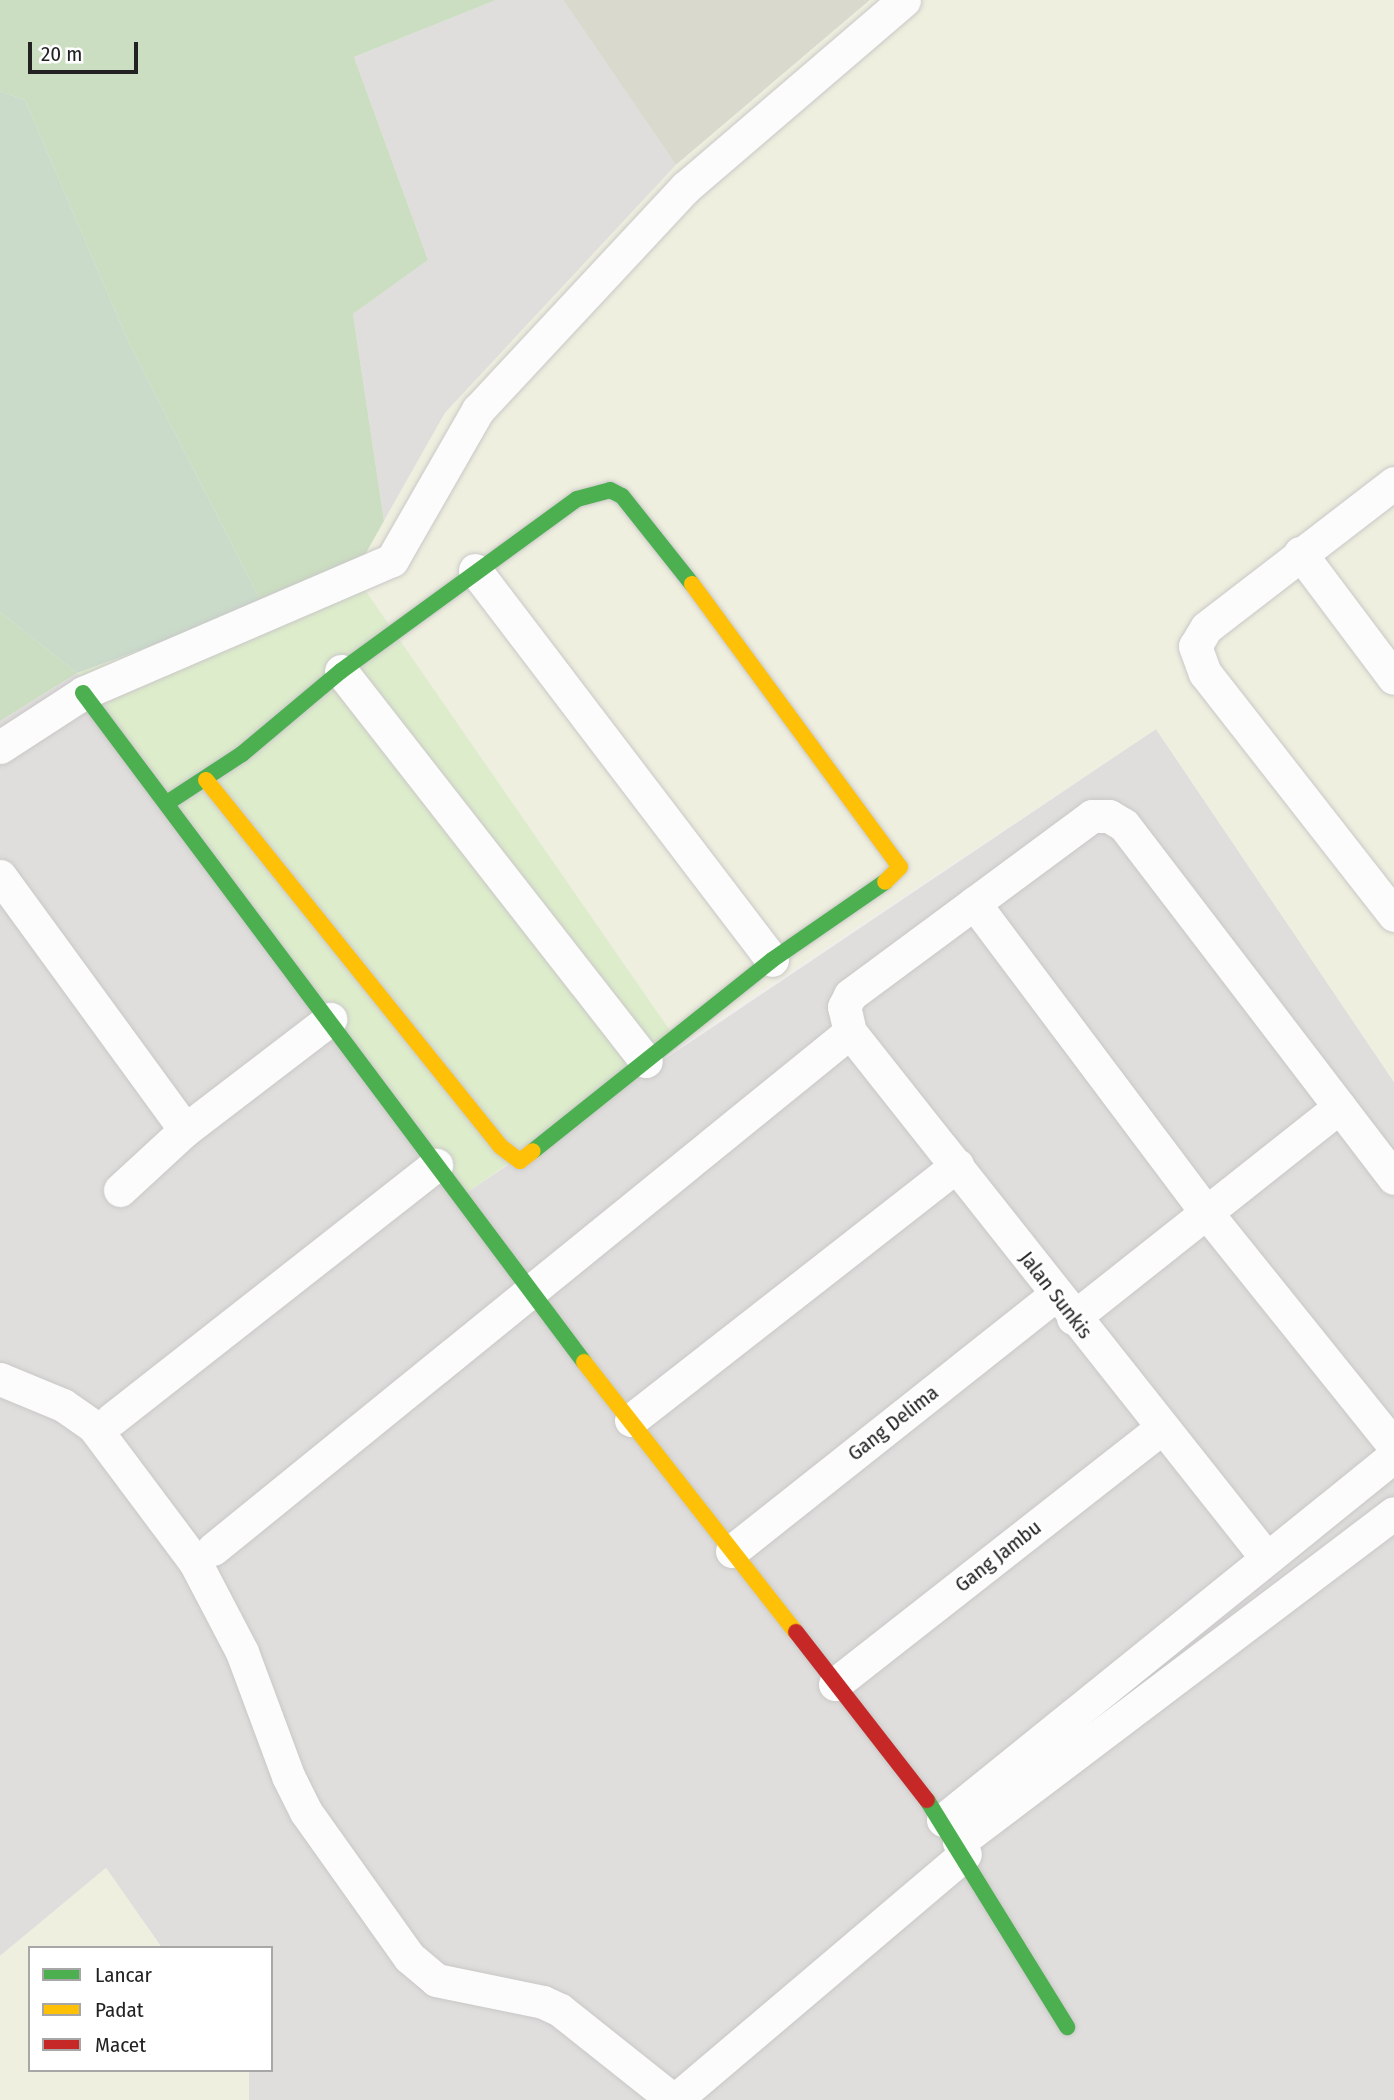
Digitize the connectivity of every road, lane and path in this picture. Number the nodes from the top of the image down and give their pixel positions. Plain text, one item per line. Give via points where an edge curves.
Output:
1 (904, 0) edge
2 (1394, 483) edge
3 (1300, 553) junction
4 (475, 570) junction
5 (341, 671) junction
6 (1394, 678) edge
7 (83, 693) junction
8 (0, 747) edge
9 (206, 780) junction
10 (167, 803) junction
11 (0, 876) edge
12 (974, 903) junction
13 (1394, 915) edge
14 (772, 960) junction
15 (330, 1019) junction
16 (850, 1032) junction
17 (646, 1060) junction
18 (1339, 1107) junction
19 (185, 1130) junction
20 (436, 1165) junction
21 (957, 1165) junction
22 (1394, 1178) edge
23 (120, 1190) dead end
24 (1206, 1212) junction
25 (529, 1292) junction
26 (1064, 1307) junction
27 (0, 1379) edge
28 (112, 1419) dead end
29 (631, 1420) junction
30 (1162, 1429) junction
31 (1394, 1446) edge
32 (1394, 1456) edge
33 (1394, 1513) edge
34 (1319, 1514) junction
35 (1349, 1547) junction
36 (213, 1549) dead end
37 (732, 1551) junction
38 (1265, 1556) junction
39 (835, 1684) junction
40 (956, 1839) junction
41 (1067, 2027) dead end
42 (674, 2100) edge

1 - 7 street via 686,187 478,410 392,560
2 - 3 street
3 - 6 street
3 - 13 street via 1206,628 1195,646 1205,673
4 - 5 street
4 - 14 street
4 - 14 street via 591,492 610,490 622,496 651,528 900,867 881,886
5 - 9 street
5 - 17 street
7 - 8 street
7 - 10 street
9 - 10 street
9 - 17 street via 515,1160 527,1160
10 - 15 street
11 - 19 street
12 - 16 street via 850,995 844,1007
12 - 18 street via 1093,816 1109,816 1124,825
12 - 24 street
14 - 17 street
15 - 19 street
15 - 20 street
16 - 21 street, Jalan Sunkis
16 - 25 street
18 - 22 street
18 - 24 street, Gang Delima
19 - 23 street
20 - 25 street
20 - 28 street
21 - 26 street, Jalan Sunkis
21 - 29 street
24 - 26 street, Gang Delima
24 - 31 street
25 - 29 street
25 - 36 street
26 - 30 street, Jalan Sunkis
26 - 37 street, Gang Delima
27 - 42 street via 63,1405 94,1427 195,1562 242,1652 306,1812 409,1957 436,1980 543,2002 560,2010
29 - 37 street
30 - 38 street, Jalan Sunkis
30 - 39 street, Gang Jambu
32 - 34 street
33 - 35 street
34 - 35 street
34 - 38 street
35 - 40 street
37 - 39 street
38 - 40 street
39 - 40 street
40 - 41 street
40 - 42 street

